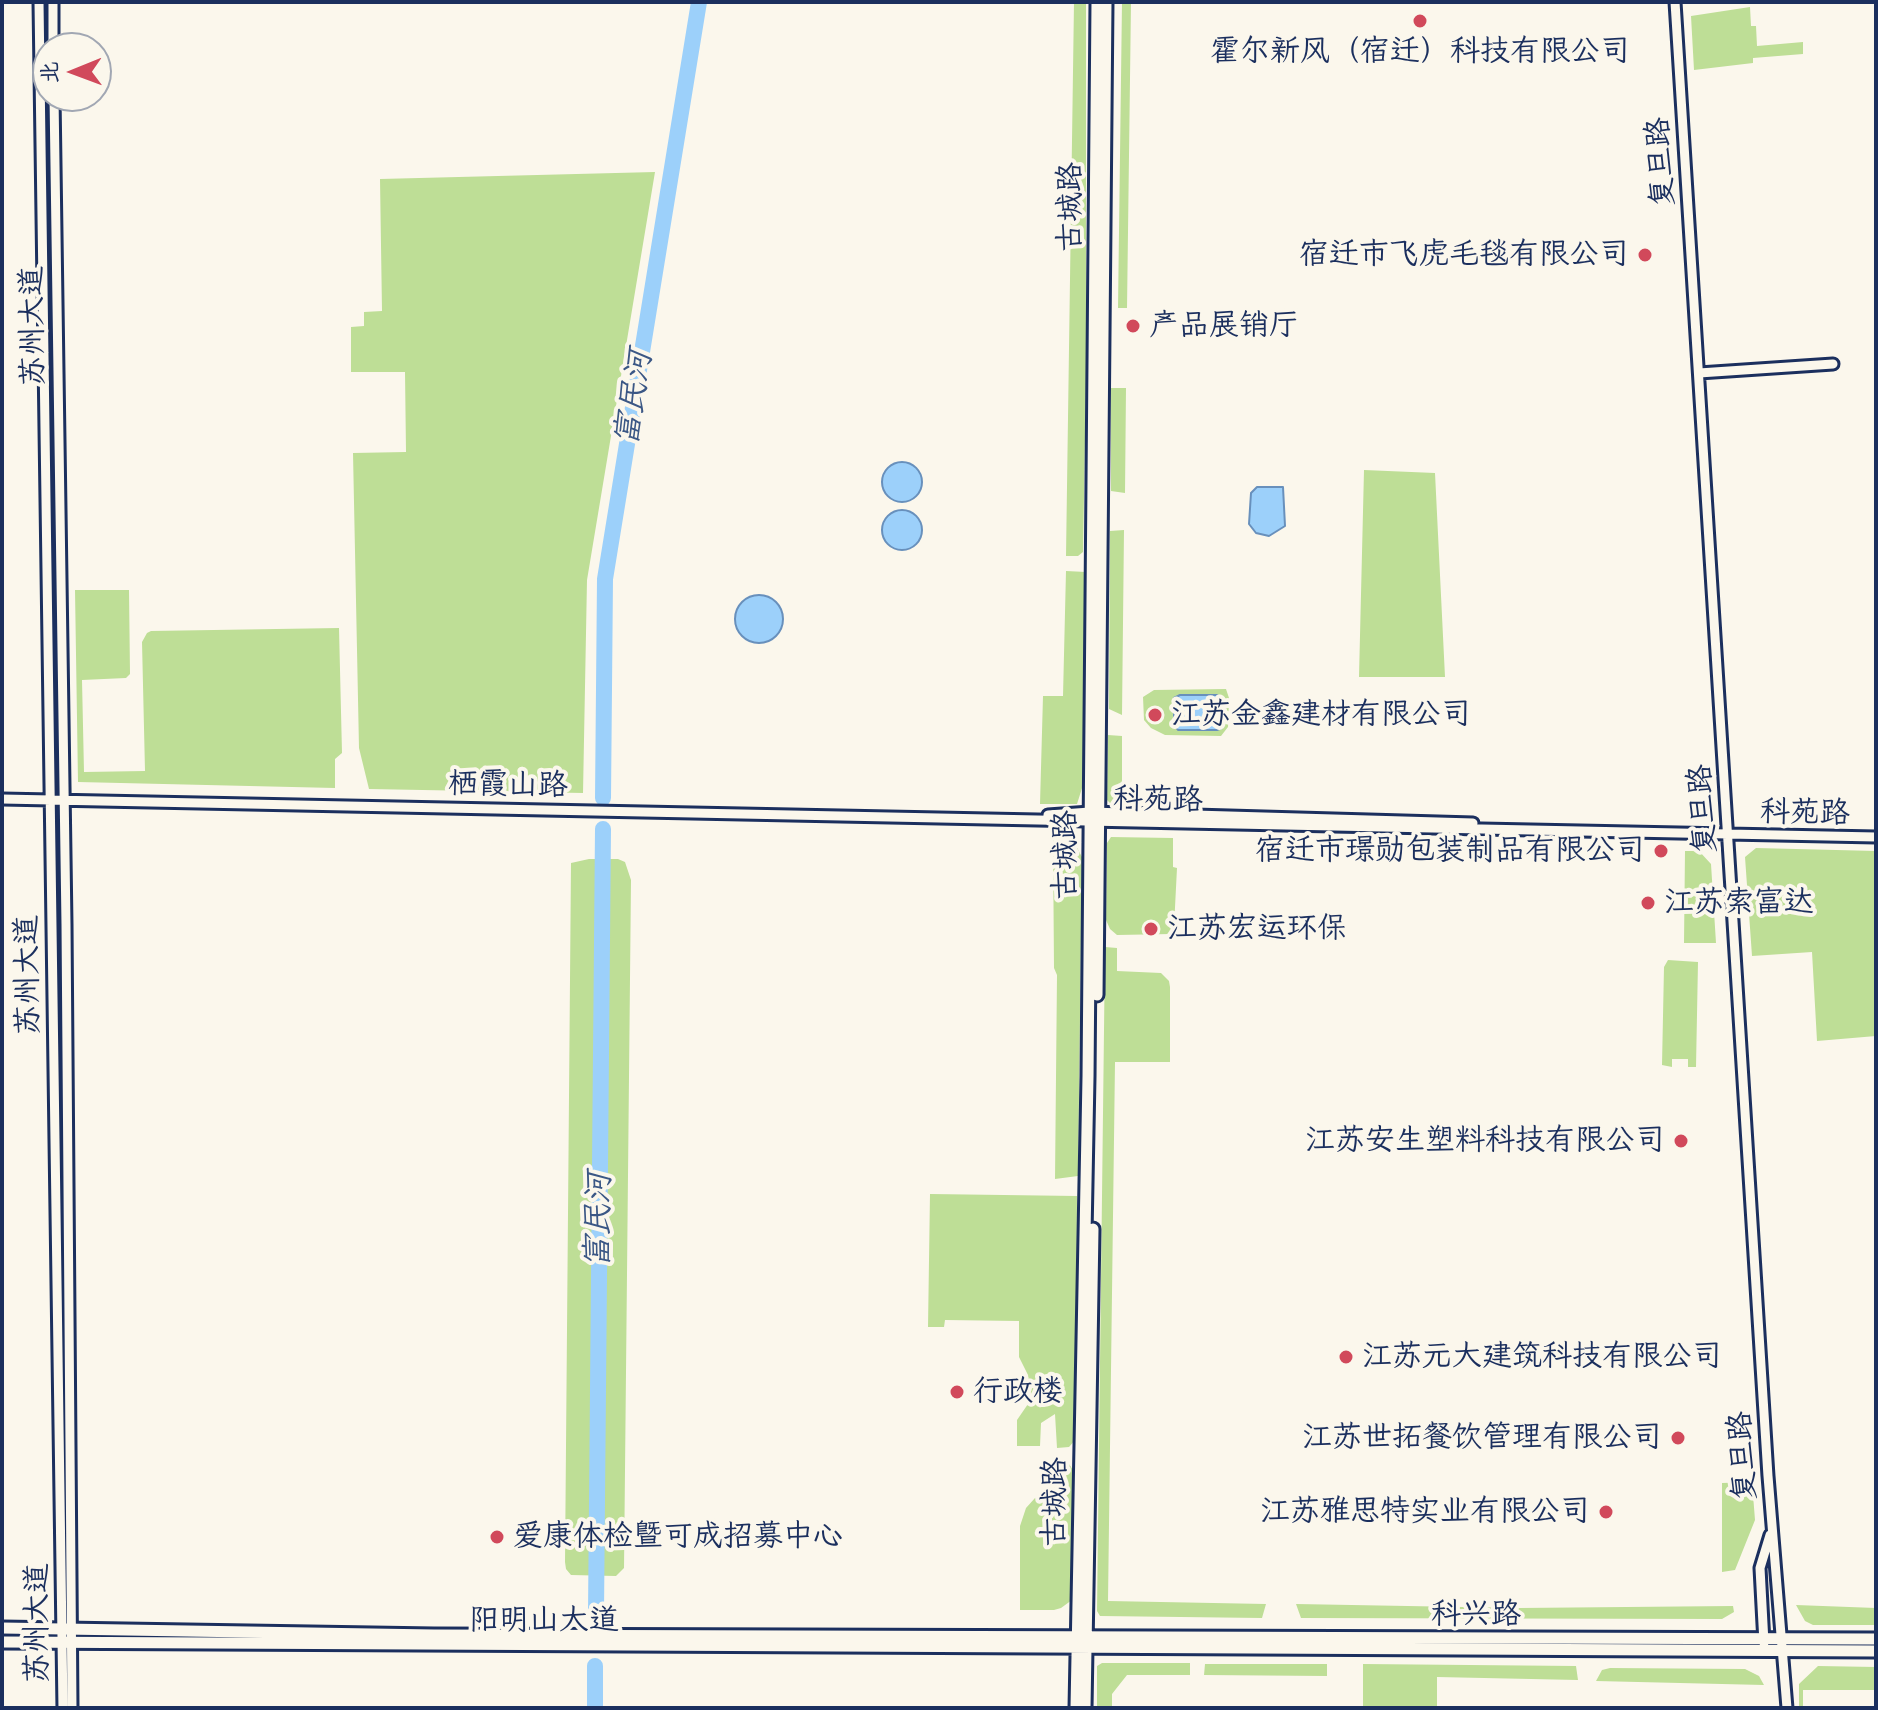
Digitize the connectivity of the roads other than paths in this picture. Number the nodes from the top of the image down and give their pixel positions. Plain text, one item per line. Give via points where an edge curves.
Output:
1 (39, 2) edge
2 (53, 2) edge
3 (1097, 2) edge
4 (1106, 2) edge
5 (1675, 2) edge
6 (53, 32) edge
7 (54, 112) edge
8 (1833, 364) dead end
9 (1699, 373) junction
10 (2, 799) edge
11 (49, 800) junction
12 (63, 800) junction
13 (1014, 818) joint
14 (1095, 818) junction
15 (1729, 833) junction
16 (1876, 834) edge
17 (1772, 1528) junction
18 (2, 1628) edge
19 (68, 1630) junction
20 (1876, 1639) edge
21 (2, 1642) edge
22 (1081, 1643) junction
23 (68, 1644) junction
24 (1764, 1644) junction
25 (1783, 1644) junction
26 (1876, 1651) edge
27 (63, 1708) edge
28 (72, 1708) edge
29 (1076, 1708) edge
30 (1085, 1708) edge
31 (1787, 1708) edge

1 - 11 street, 苏州大道
2 - 6 street
3 - 14 main road, 古城路
4 - 14 main road, 古城路
5 - 9 street, 复旦路
7 - 12 street, 苏州大道
8 - 9 street
9 - 15 street, 复旦路
10 - 11 street, 栖霞山路
11 - 12 street, 栖霞山路
11 - 19 street, 苏州大道
12 - 13 street, 栖霞山路
12 - 19 street, 苏州大道
13 - 14 street, 科苑路
14 - 15 street, 科苑路
14 - 22 main road, 古城路
15 - 16 street, 科苑路
15 - 17 street, 复旦路
17 - 24 street via 1760,1568
17 - 25 street, 复旦路
18 - 19 main road, 阳明山大道
19 - 22 main road, 阳明山大道
19 - 23 street, 苏州大道
20 - 25 main road, 科兴路
21 - 23 main road, 阳明山大道
22 - 23 main road, 阳明山大道
22 - 24 main road, 科兴路
22 - 29 main road, 古城路
22 - 30 main road, 古城路
23 - 27 street, 苏州大道
23 - 28 street, 苏州大道
24 - 25 main road, 科兴路
25 - 26 main road, 科兴路
25 - 31 street, 复旦路

